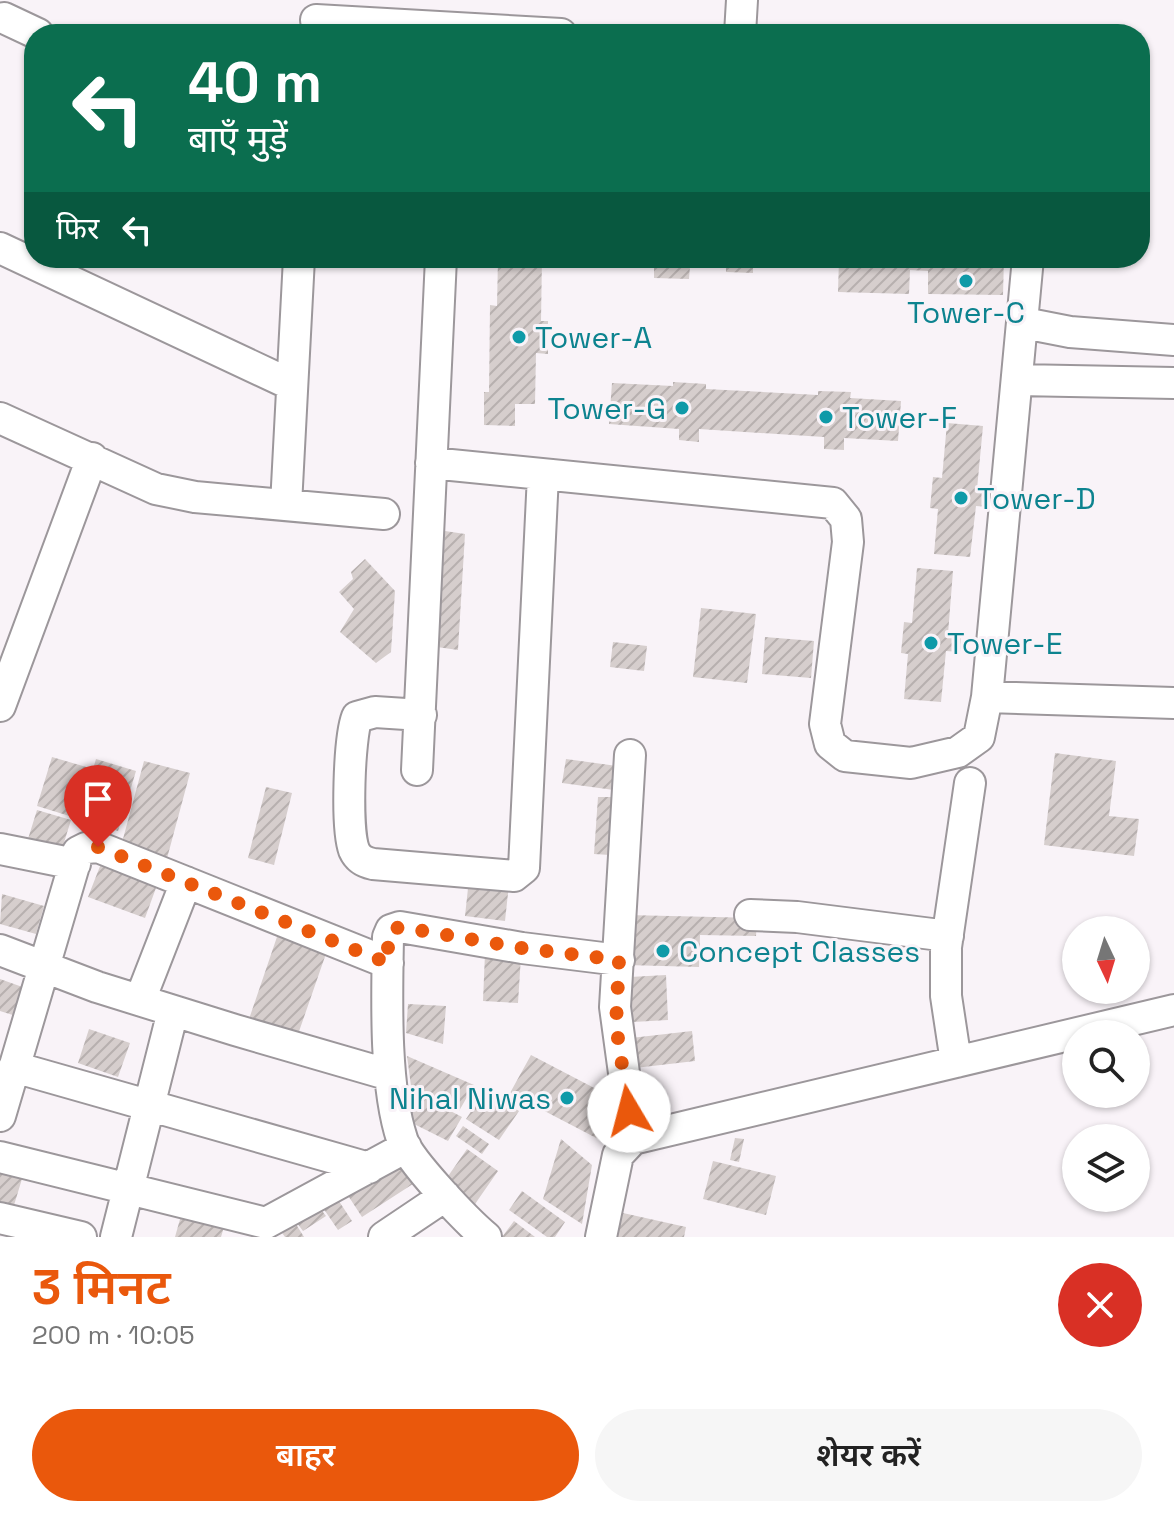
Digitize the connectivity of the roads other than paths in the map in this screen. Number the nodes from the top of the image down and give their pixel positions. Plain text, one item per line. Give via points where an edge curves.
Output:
1 (742, 0) edge
2 (5, 15) edge
3 (317, 18) edge
4 (408, 24) edge
5 (741, 24) edge
6 (24, 26) edge
7 (0, 248) edge
8 (24, 259) edge
9 (43, 268) edge
10 (298, 268) edge
11 (441, 268) edge
12 (1027, 268) edge
13 (1024, 323) junction
14 (1174, 340) edge
15 (1018, 380) junction
16 (1174, 383) edge
17 (292, 385) junction
18 (0, 418) edge
19 (92, 458) junction
20 (431, 463) junction
21 (543, 475) junction
22 (286, 505) junction
23 (384, 514) dead end
24 (987, 697) junction
25 (1174, 703) edge
26 (0, 706) edge
27 (421, 715) junction
28 (630, 755) dead end
29 (417, 770) dead end
30 (970, 783) dead end
31 (0, 849) edge
32 (75, 864) junction
33 (186, 882) junction
34 (750, 915) dead end
35 (948, 936) junction
36 (0, 950) edge
37 (619, 960) junction
38 (388, 963) junction
39 (45, 965) junction
40 (140, 1000) junction
41 (1174, 1010) edge
42 (173, 1011) junction
43 (12, 1046) edge
44 (956, 1062) junction
45 (390, 1075) junction
46 (148, 1105) junction
47 (1, 1108) edge
48 (633, 1139) junction
49 (406, 1147) junction
50 (0, 1157) edge
51 (369, 1168) junction
52 (128, 1188) junction
53 (445, 1196) junction
54 (0, 1218) edge
55 (81, 1237) edge
56 (116, 1237) edge
57 (384, 1237) edge
58 (486, 1237) edge
59 (601, 1237) edge

1 - 5 street
2 - 6 street
3 - 4 street
7 - 8 street
9 - 17 street
10 - 17 street
11 - 20 street
12 - 13 street
13 - 14 street
13 - 15 street
15 - 16 street
15 - 24 street
17 - 22 street
18 - 19 street
19 - 22 street via 156,489
19 - 26 street
20 - 21 street
20 - 27 street
21 - 24 street via 833,503 846,519 848,542 825,724 830,744 845,756 911,763 958,752 979,737
21 - 27 street via 524,868 519,874 373,864 362,861 355,851 352,730 357,717 375,712
22 - 23 street
24 - 25 street
27 - 29 street
28 - 37 street
30 - 35 street
31 - 32 street
32 - 33 street via 78,852 98,847
32 - 39 street
33 - 38 street
33 - 40 street
34 - 35 street
35 - 44 street via 946,996
36 - 39 street
37 - 38 street via 400,927 388,937
37 - 48 street via 616,1025
38 - 45 street
39 - 40 street
39 - 43 street
40 - 42 street
41 - 44 street
42 - 45 street
42 - 46 street
43 - 46 street
43 - 47 street
44 - 48 street
45 - 49 street
46 - 51 street
46 - 52 street
48 - 59 street via 618,1155
49 - 51 street
49 - 53 street
50 - 52 street
51 - 52 street via 269,1223
52 - 56 street
53 - 57 street
53 - 58 street
54 - 55 street

